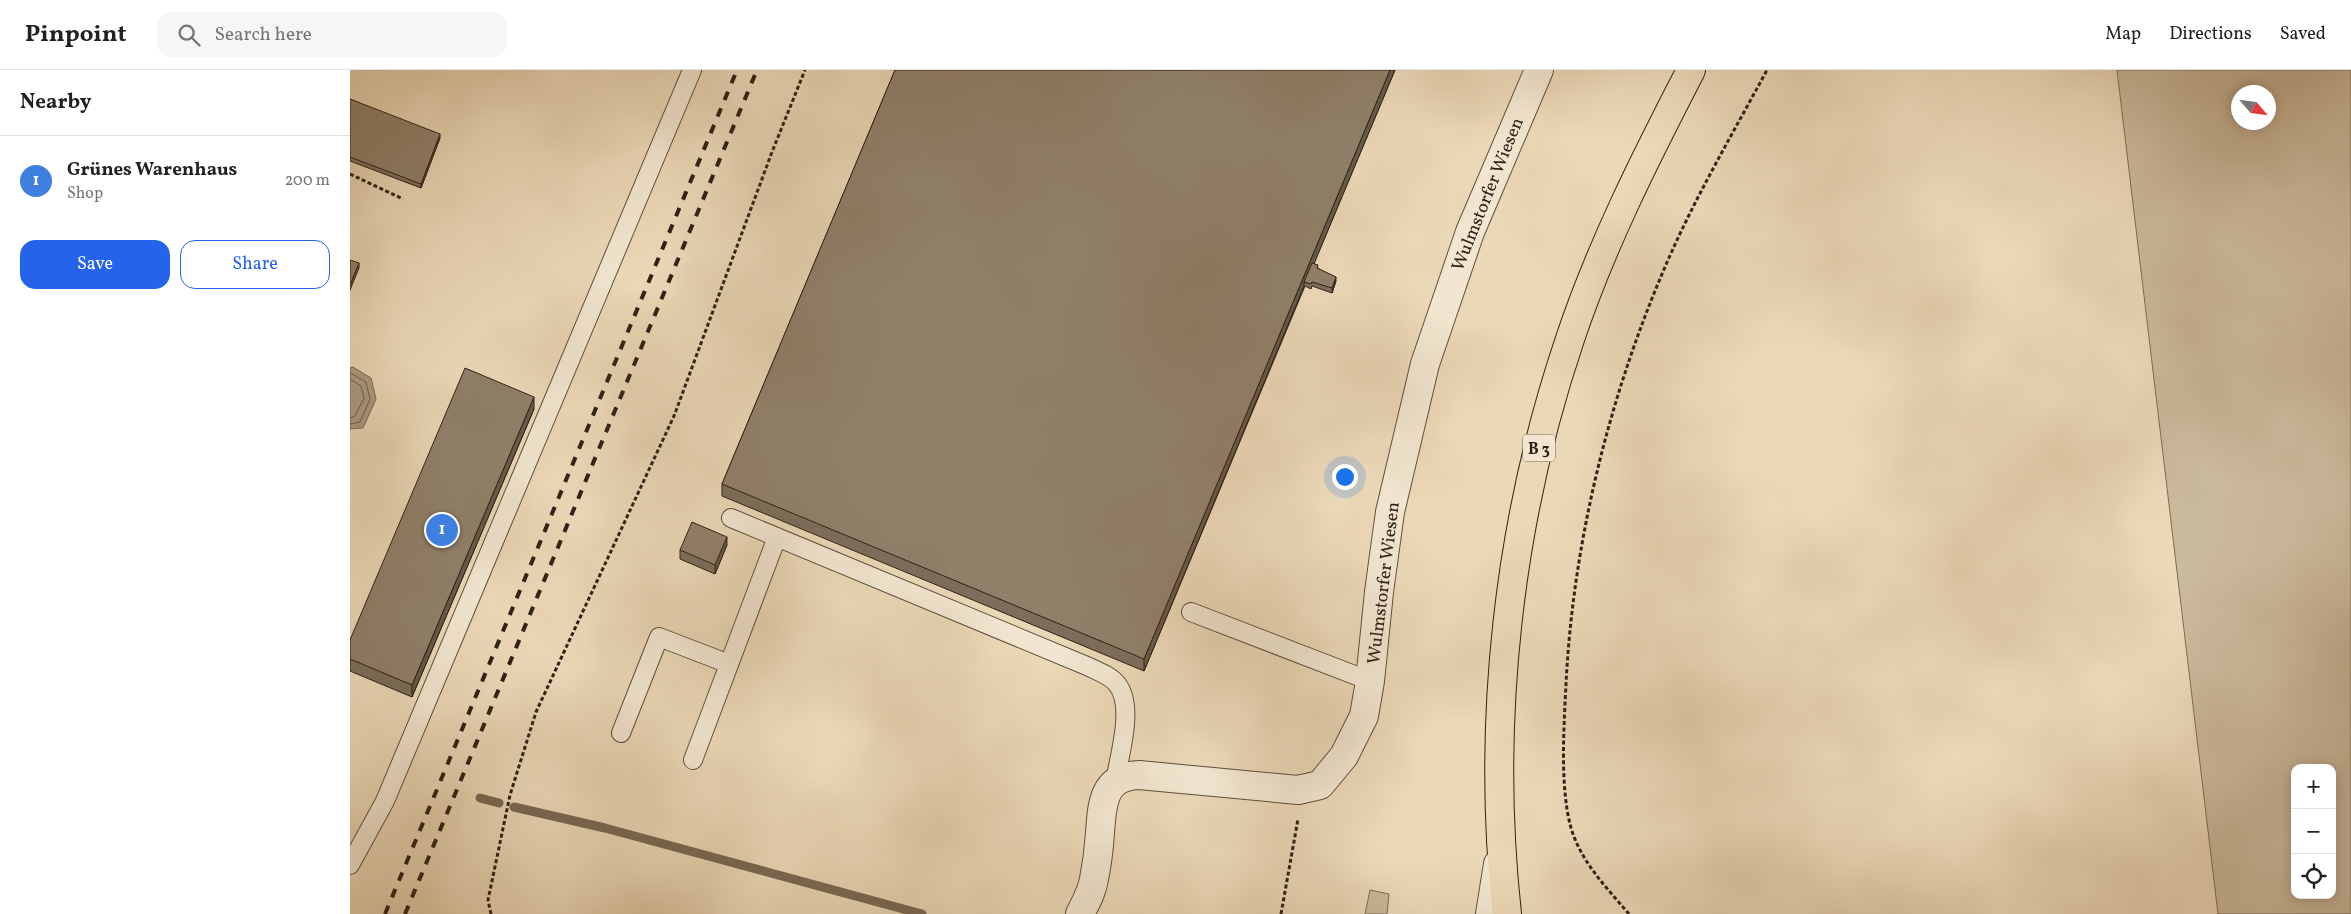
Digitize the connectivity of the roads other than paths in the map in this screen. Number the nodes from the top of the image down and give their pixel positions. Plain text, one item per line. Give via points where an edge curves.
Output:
1 (692, 70) edge
2 (1539, 70) edge
3 (1691, 70) edge
4 (731, 518) dead end
5 (777, 537) junction
6 (1191, 612) dead end
7 (729, 664) junction
8 (1370, 681) junction
9 (621, 733) dead end
10 (693, 760) dead end
11 (1115, 782) junction
12 (1500, 853) junction
13 (350, 865) edge
14 (1089, 907) edge
15 (1490, 914) edge
16 (1507, 914) edge

1 - 13 lane via 385,801
2 - 8 street, Wulmstorfer Wiesen via 1470,232 1425,364 1390,512
3 - 12 main road, B 3 via 1606,246 1570,340 1535,464 1518,548 1508,628 1500,738
4 - 5 lane
5 - 7 lane
5 - 11 lane via 1111,678 1122,692 1126,710
6 - 8 lane
7 - 9 lane via 659,637
7 - 10 lane
8 - 11 street, Wulmstorfer Wiesen via 1364,716 1344,756 1320,785 1298,790 1139,775 1129,775
11 - 14 street via 1102,805
12 - 15 street
12 - 16 main road

